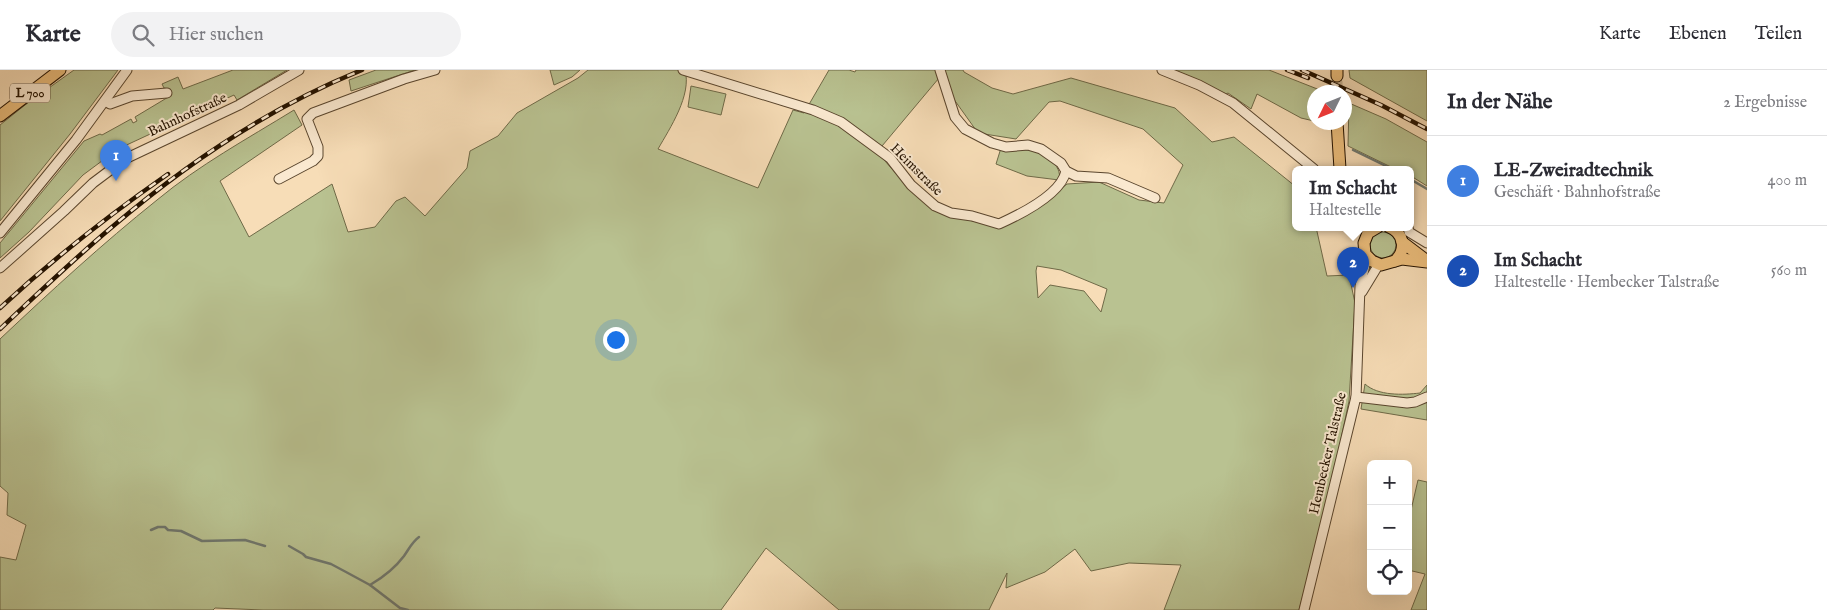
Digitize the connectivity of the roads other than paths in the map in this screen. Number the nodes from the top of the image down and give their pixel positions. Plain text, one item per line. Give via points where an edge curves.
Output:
1 (60, 70) edge
2 (127, 70) edge
3 (299, 70) edge
4 (436, 70) edge
5 (683, 70) edge
6 (940, 70) edge
7 (1162, 70) edge
8 (167, 93) dead end
9 (105, 101) junction
10 (0, 116) edge
11 (1338, 130) edge
12 (1310, 166) edge
13 (1340, 166) edge
14 (1066, 171) junction
15 (279, 179) dead end
16 (1156, 198) dead end
17 (1395, 231) edge
18 (1410, 231) edge
19 (1365, 232) edge
20 (0, 233) edge
21 (1402, 242) junction
22 (1427, 243) edge
23 (1367, 257) junction
24 (1395, 261) junction
25 (1427, 262) edge
26 (1379, 264) junction
27 (0, 268) edge
28 (1360, 300) junction
29 (1356, 397) junction
30 (1427, 397) edge
31 (1304, 610) edge

1 - 10 main road, L 700
2 - 9 street
3 - 27 street, Bahnhofstraße via 239,105 125,159 93,183
4 - 15 street via 313,113 307,119 318,147 318,156
5 - 14 street, Heimstraße via 814,110 841,122 890,158 911,185 935,206 951,213 999,224 1034,206 1061,183
6 - 14 street via 955,116 965,129 992,144 1006,147 1028,145 1041,149 1061,163
7 - 12 street via 1233,103
8 - 9 street, Bahnhofstraße via 132,96 110,104
9 - 20 street
11 - 13 main road
14 - 16 street via 1086,178 1108,178
17 - 21 main road
18 - 22 street
19 - 23 main road
21 - 24 main road via 1400,255
21 - 25 main road
23 - 26 main road
23 - 28 street, Hembecker Talstraße
24 - 25 main road
24 - 26 main road
26 - 28 street, Hembecker Talstraße
28 - 29 street, Hembecker Talstraße
29 - 30 street via 1407,403
29 - 31 street, Hembecker Talstraße

